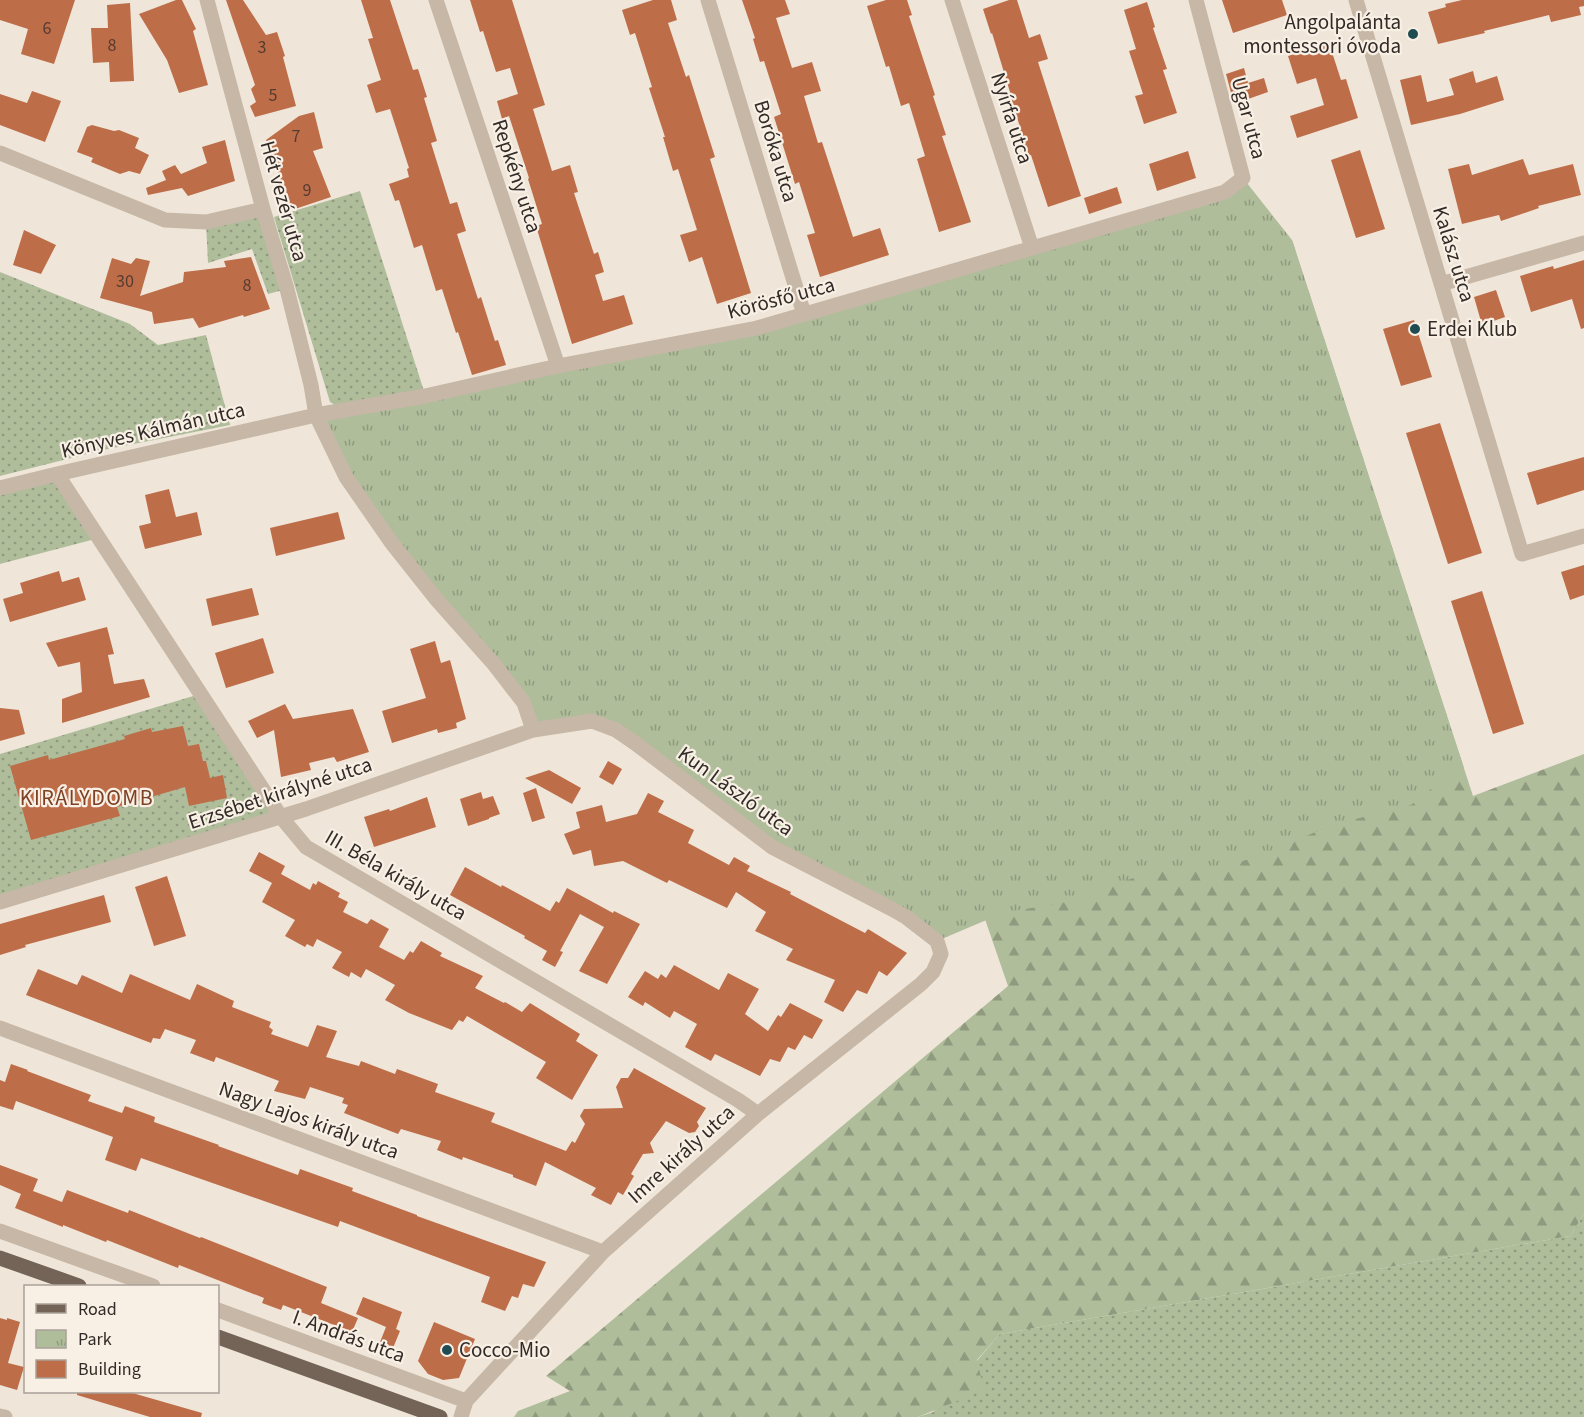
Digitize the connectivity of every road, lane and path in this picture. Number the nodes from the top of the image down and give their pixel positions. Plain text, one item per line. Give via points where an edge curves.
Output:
1 (207, 0) edge
2 (436, 0) edge
3 (708, 0) edge
4 (952, 0) edge
5 (1196, 0) edge
6 (1356, 0) edge
7 (0, 153) edge
8 (1243, 178) joint
9 (263, 209) junction
10 (1584, 243) edge
11 (1032, 248) junction
12 (1441, 284) junction
13 (804, 314) junction
14 (558, 366) junction
15 (316, 415) junction
16 (57, 474) junction
17 (0, 488) edge
18 (1584, 536) edge
19 (571, 724) joint
20 (533, 730) junction
21 (280, 817) junction
22 (0, 902) edge
23 (937, 941) joint
24 (0, 1028) edge
25 (758, 1114) junction
26 (0, 1230) edge
27 (603, 1252) junction
28 (0, 1258) edge
29 (74, 1285) edge
30 (148, 1285) edge
31 (219, 1310) edge
32 (219, 1337) edge
33 (466, 1401) junction
34 (0, 1416) edge
35 (5, 1417) edge
36 (440, 1417) edge
37 (461, 1417) edge

1 - 9 street, Hét vezér utca
2 - 14 street, Repkény utca
3 - 13 street, Boróka utca
4 - 11 street, Nyírfa utca
5 - 8 street, Ugar utca
6 - 12 street, Kalász utca
7 - 9 street via 165,220 206,222
8 - 11 street, Körösfő utca via 1225,192
9 - 15 street, Hét vezér utca via 287,289
10 - 12 street
11 - 13 street, Körösfő utca
12 - 18 street, Kalász utca via 1522,554
13 - 14 street, Körösfő utca via 758,328
14 - 15 street, Körösfő utca via 425,396
15 - 16 street, Könyves Kálmán utca
15 - 20 street via 352,486 397,550 524,703
16 - 17 street, Könyves Kálmán utca
16 - 21 street, III. Béla király utca
19 - 20 street, Erzsébet királyné utca
19 - 23 street, Kun László utca via 592,722 616,730 772,847 892,909
20 - 21 street, Erzsébet királyné utca
21 - 22 street, Erzsébet királyné utca
21 - 25 street, III. Béla király utca via 306,847
23 - 25 street, Imre király utca via 941,954 933,972 921,984
24 - 27 street, Nagy Lajos király utca
25 - 27 street, Imre király utca
26 - 30 street
27 - 33 street, Imre király utca
28 - 29 main road
31 - 33 street, I. András utca
32 - 36 main road
33 - 37 street, Imre király utca
34 - 35 street

